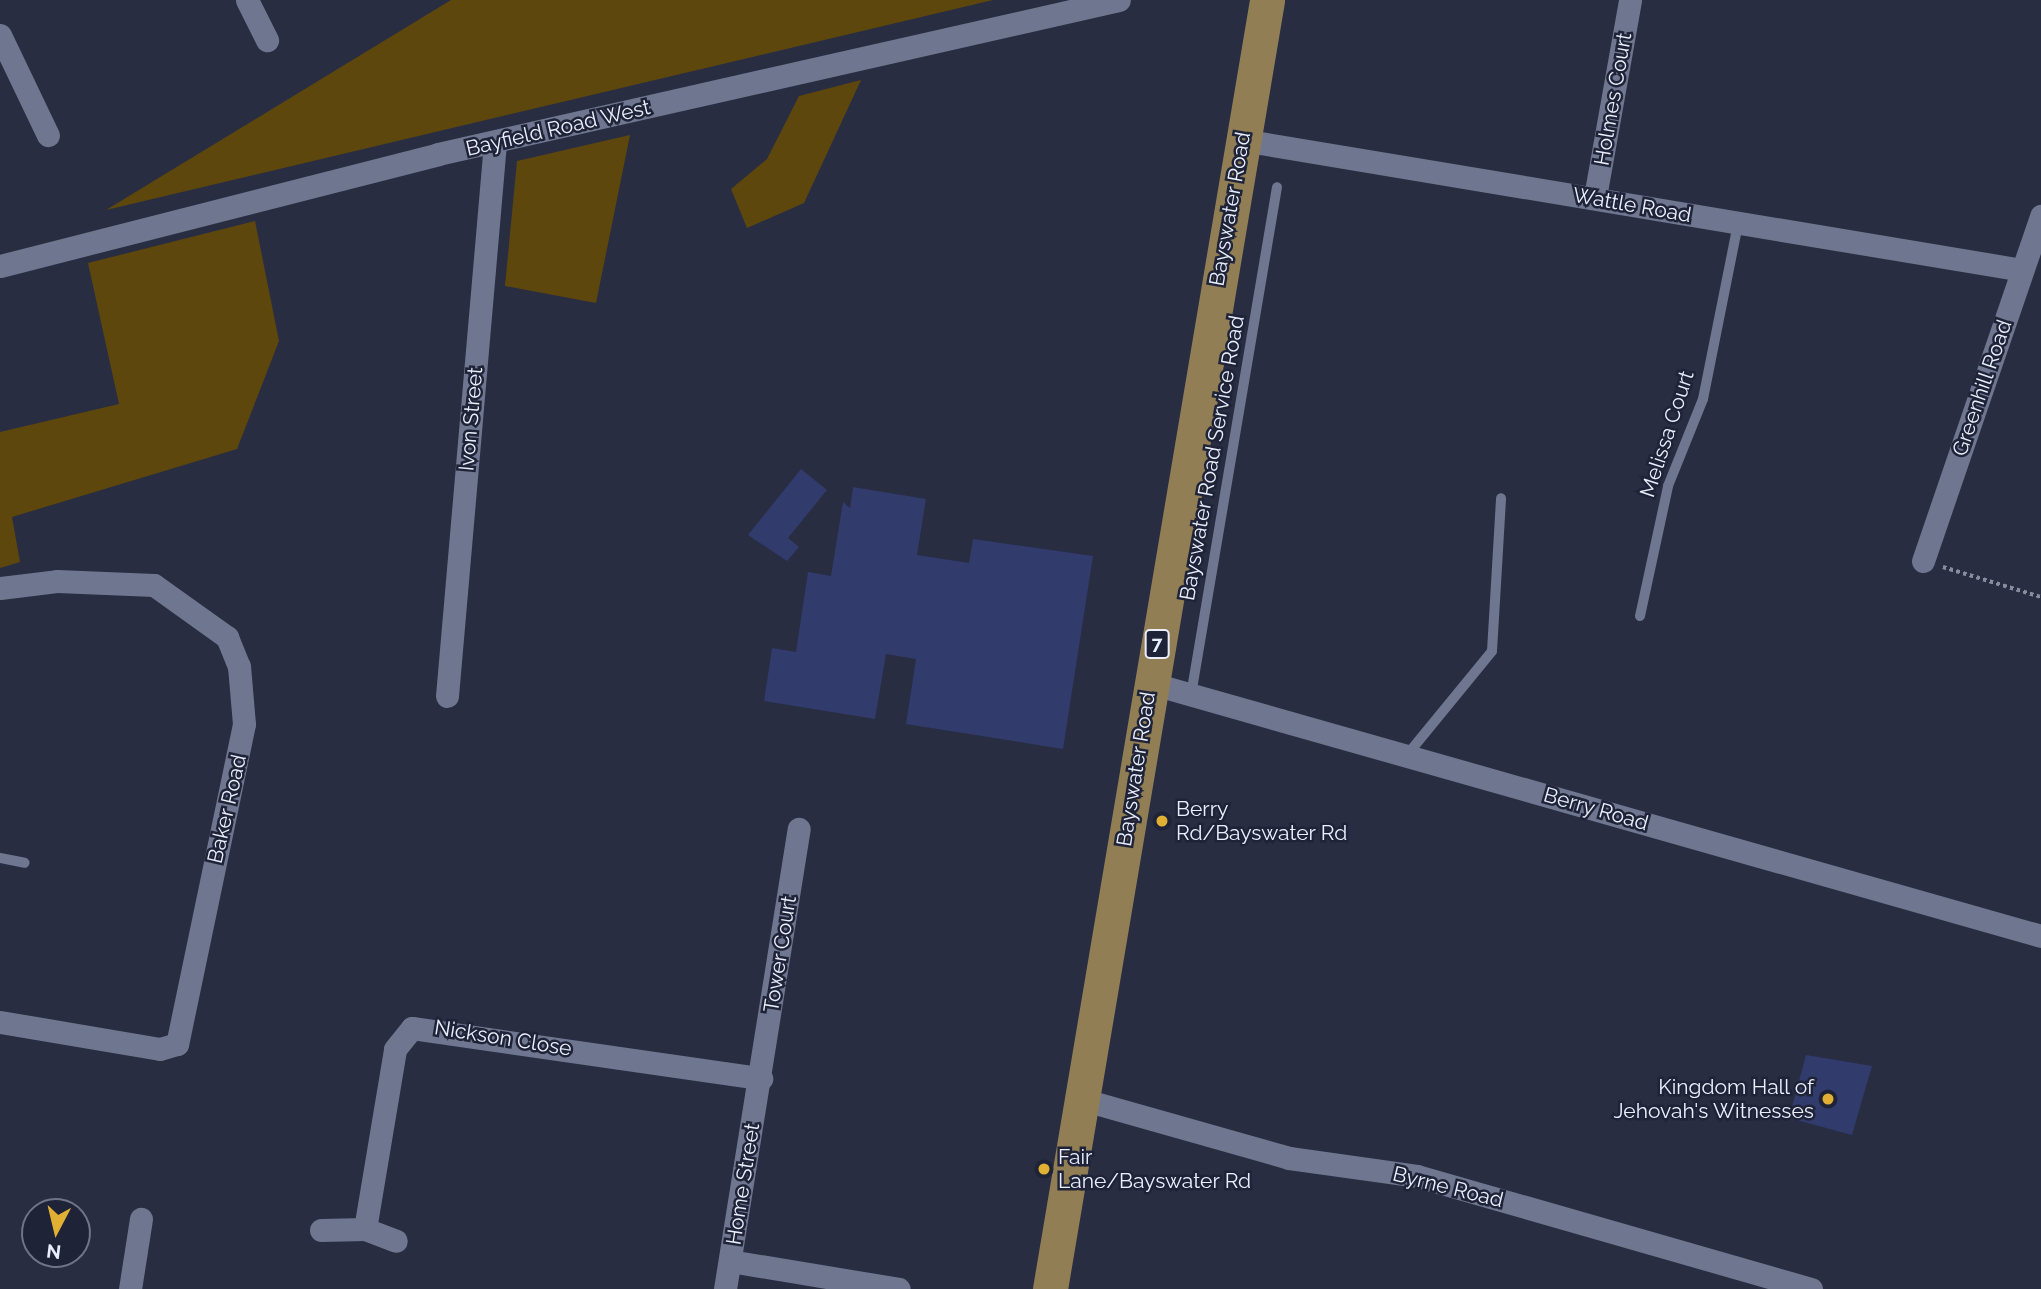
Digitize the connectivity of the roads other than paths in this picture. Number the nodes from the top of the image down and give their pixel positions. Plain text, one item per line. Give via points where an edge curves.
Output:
1 (247, 0) edge
2 (1119, 0) edge
3 (1266, 0) edge
4 (1630, 0) edge
5 (0, 35) edge
6 (267, 40) dead end
7 (48, 135) dead end
8 (1242, 140) junction
9 (495, 143) junction
10 (1277, 187) dead end
11 (1595, 197) junction
12 (2041, 216) edge
13 (1738, 224) junction
14 (0, 266) edge
15 (2022, 270) junction
16 (1501, 498) dead end
17 (1923, 561) road end
18 (0, 588) edge
19 (1640, 616) dead end
20 (1150, 683) junction
21 (1191, 695) junction
22 (447, 696) dead end
23 (1407, 755) junction
24 (799, 829) dead end
25 (0, 858) edge
26 (25, 863) dead end
27 (2041, 936) edge
28 (0, 1022) edge
29 (761, 1078) junction
30 (1081, 1099) junction
31 (141, 1219) dead end
32 (365, 1229) junction
33 (320, 1230) dead end
34 (396, 1241) dead end
35 (730, 1261) junction
36 (130, 1289) edge
37 (725, 1289) edge
38 (898, 1289) edge
39 (1050, 1289) edge
40 (1811, 1289) edge

1 - 6 street
2 - 9 street, Bayfield Road West
3 - 8 main road, Bayswater Road / 7
4 - 11 street, Holmes Court
5 - 7 street
8 - 11 street, Wattle Road
8 - 20 main road, Bayswater Road / 7
9 - 14 street, Bayfield Road West
9 - 22 street, Ivon Street
10 - 21 lane, Bayswater Road Service Road
11 - 13 street, Wattle Road
12 - 15 street, Greenhill Road
13 - 15 street, Wattle Road
13 - 19 lane, Melissa Court via 1703,399 1668,486
15 - 17 street, Greenhill Road
16 - 23 lane via 1492,651
18 - 28 street, Baker Road via 47,581 154,585 227,637 239,666 244,724 177,1044 160,1049
20 - 21 street, Berry Road
20 - 30 main road, Bayswater Road / 7
21 - 23 street, Berry Road
23 - 27 street, Berry Road
24 - 29 street, Tower Court
25 - 26 lane
29 - 32 street, Nickson Close via 412,1028 395,1049
29 - 35 street, Home Street
30 - 39 main road, Bayswater Road / 7
30 - 40 street, Byrne Road via 1289,1158 1417,1176
31 - 36 street
32 - 33 street
32 - 34 street
35 - 37 street, Home Street
35 - 38 street

